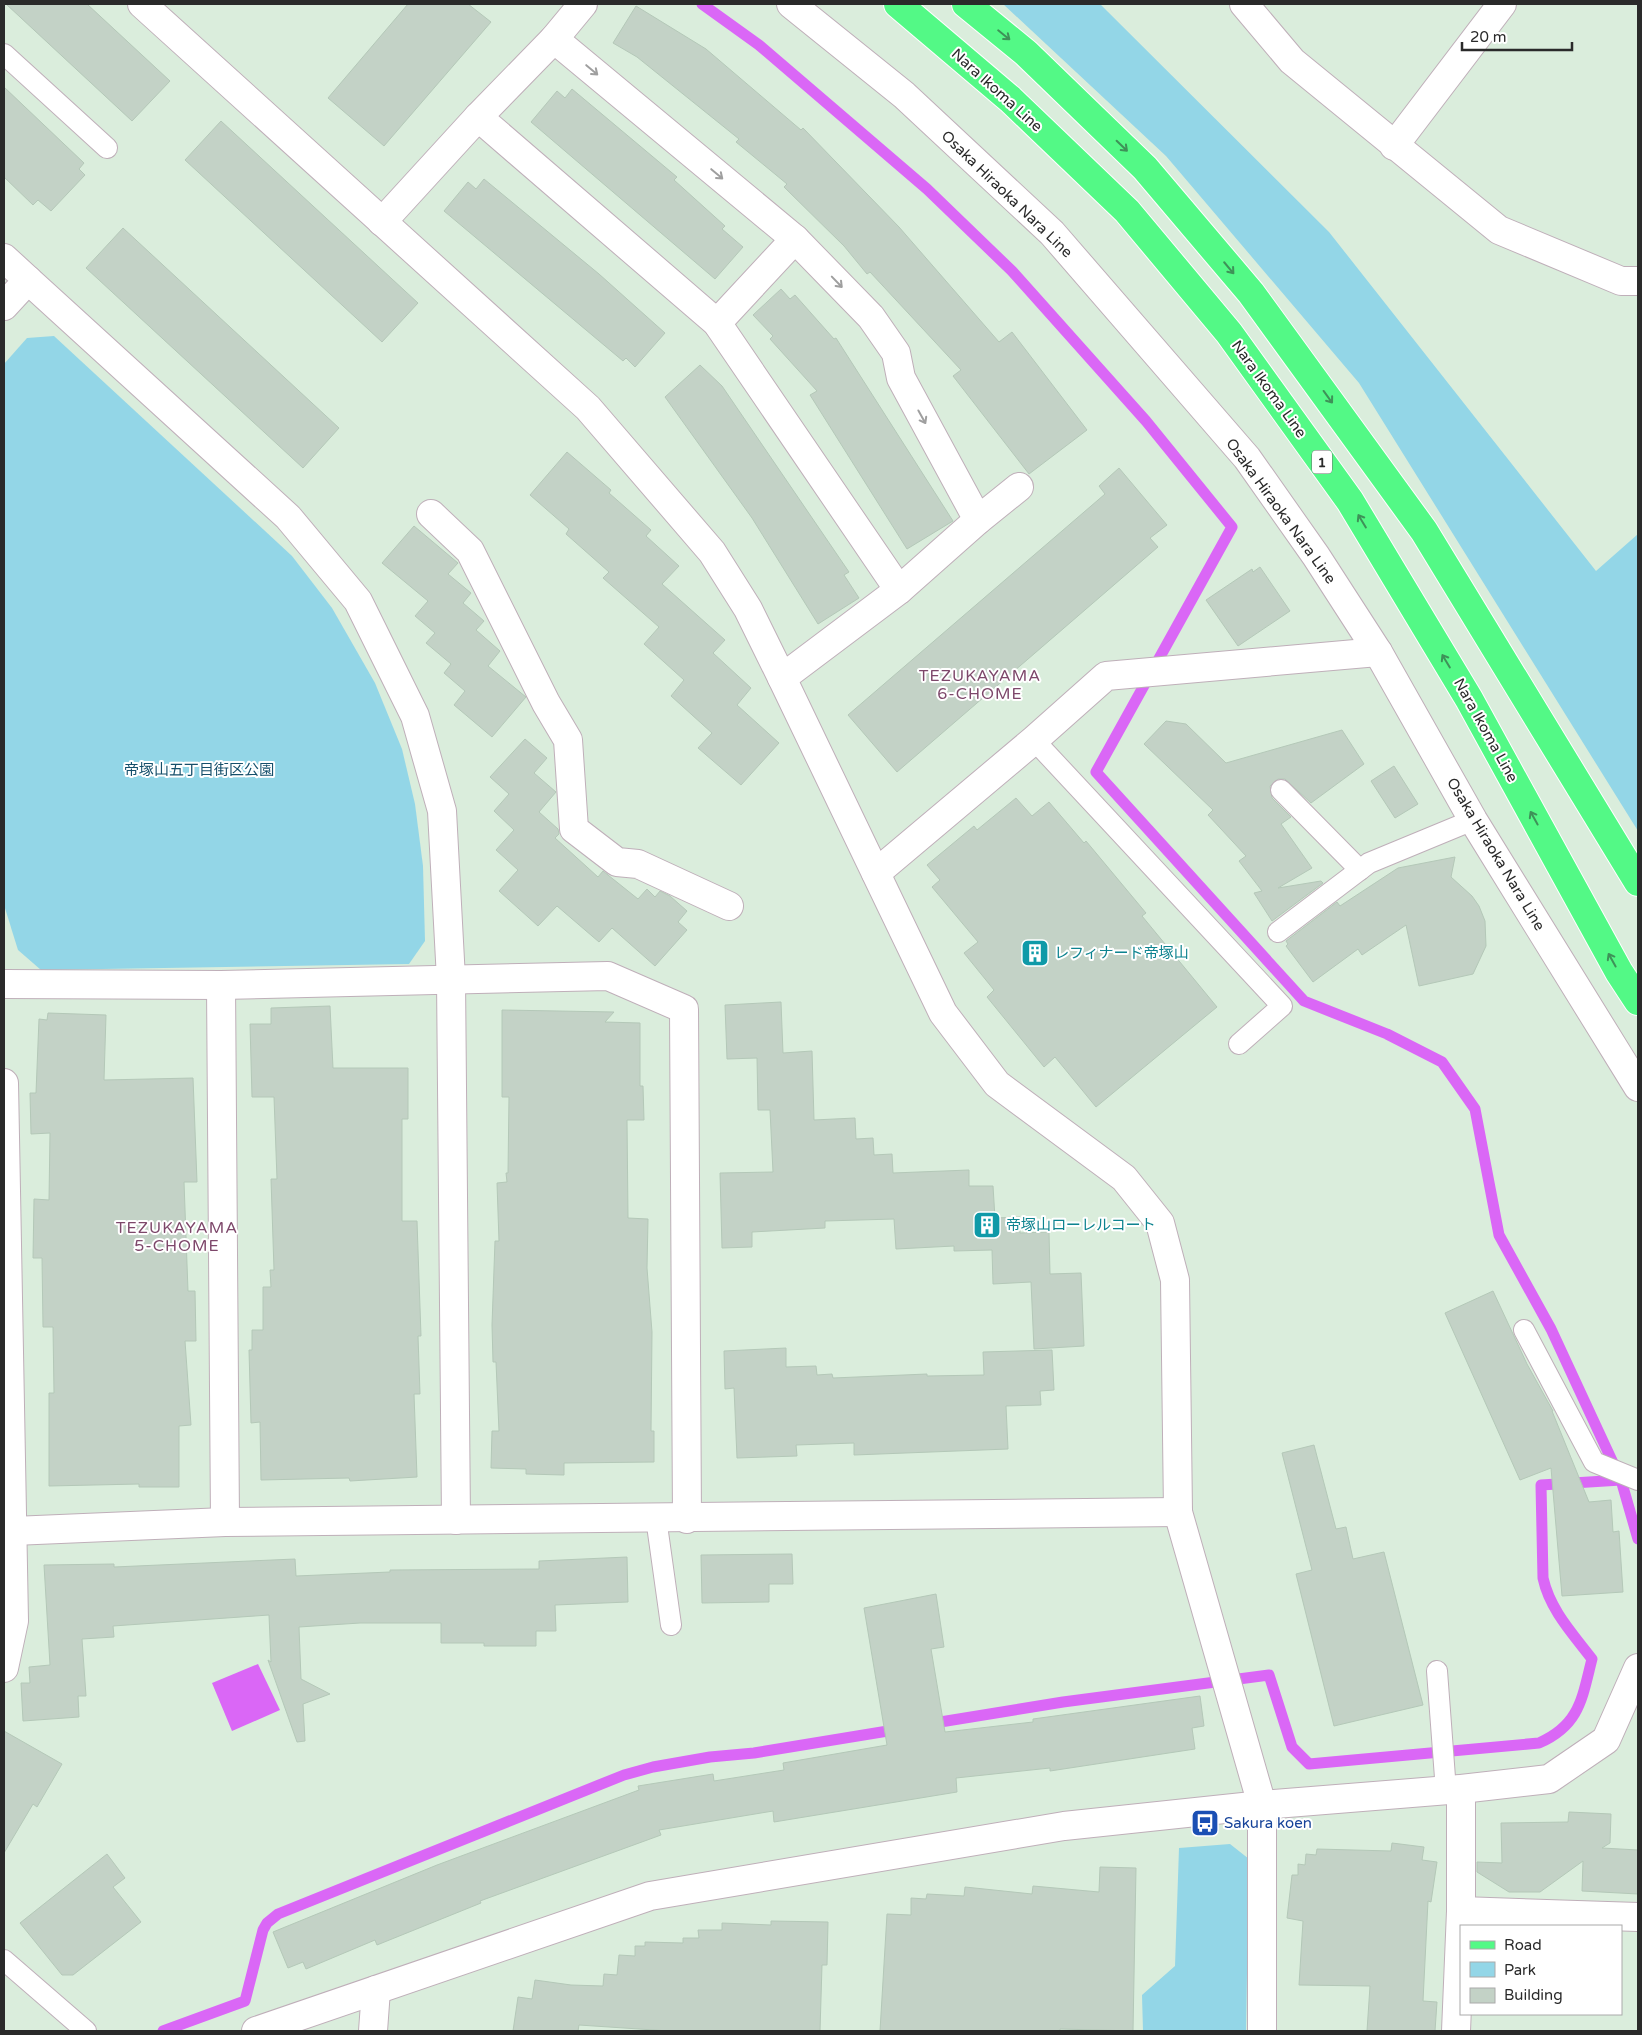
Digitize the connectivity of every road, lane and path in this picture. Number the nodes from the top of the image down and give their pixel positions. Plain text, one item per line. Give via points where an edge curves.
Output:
1 (142, 4) edge
2 (583, 4) edge
3 (791, 4) edge
4 (898, 4) edge
5 (966, 4) edge
6 (1244, 4) edge
7 (1502, 4) edge
8 (554, 38) junction
9 (4, 54) edge
10 (478, 117) junction
11 (1394, 146) junction
12 (107, 148) dead end
13 (382, 222) junction
14 (795, 239) junction
15 (4, 258) edge
16 (28, 280) junction
17 (1638, 281) edge
18 (4, 306) edge
19 (717, 323) junction
20 (1019, 487) dead end
21 (431, 514) dead end
22 (978, 520) junction
23 (899, 590) junction
24 (1378, 652) junction
25 (782, 678) junction
26 (1034, 740) junction
27 (1281, 790) dead end
28 (1474, 820) junction
29 (1360, 870) junction
30 (876, 873) junction
31 (1638, 882) edge
32 (729, 906) dead end
33 (1278, 932) dead end
34 (451, 979) junction
35 (4, 984) edge
36 (221, 985) junction
37 (1638, 1002) edge
38 (1239, 1044) dead end
39 (4, 1083) edge
40 (1638, 1087) edge
41 (1524, 1330) dead end
42 (1638, 1480) edge
43 (1178, 1512) junction
44 (656, 1518) junction
45 (687, 1519) junction
46 (456, 1520) junction
47 (225, 1522) junction
48 (13, 1531) junction
49 (672, 1624) dead end
50 (4, 1668) edge
51 (1638, 1668) edge
52 (1437, 1671) dead end
53 (1454, 1790) junction
54 (1262, 1805) junction
55 (1461, 1912) junction
56 (1638, 1917) edge
57 (1460, 1925) edge
58 (1460, 1936) edge
59 (4, 1960) edge
60 (376, 1990) junction
61 (86, 2031) edge
62 (256, 2031) edge
63 (374, 2031) edge
64 (1262, 2031) edge
65 (1456, 2031) edge

1 - 13 street
2 - 8 street
3 - 24 street, Osaka Hiraoka Nara Line via 904,95 1052,234 1247,458
37 -> 4 main road, Nara Ikoma Line / 1 via 1469,699 1350,501 1229,333 1127,211 1010,99
5 -> 31 main road via 1026,53 1145,168 1251,293 1424,531
6 - 11 street via 1292,61
7 - 11 street
8 - 10 street
8 -> 14 street
9 - 12 lane
10 - 13 street
10 - 19 street
11 - 17 street via 1499,230 1621,281
13 - 25 street via 594,416 712,552 748,609
14 - 19 street
14 -> 22 street via 871,317 896,353 901,378
15 - 16 street
16 - 18 street
16 - 34 street via 288,517 358,602 415,716 442,812
19 - 23 street
20 - 22 street
21 - 32 street via 470,551 568,740 574,828 617,862 638,864
22 - 23 street
23 - 25 street
24 - 26 street via 1106,676
24 - 28 street, Osaka Hiraoka Nara Line
25 - 30 street
26 - 30 street
26 - 38 lane via 1282,1006
27 - 29 lane
28 - 29 lane via 1369,863
28 - 40 street, Osaka Hiraoka Nara Line
29 - 33 lane
30 - 43 street via 943,1013 997,1084 1124,1178 1160,1223 1175,1280
34 - 36 street
34 - 45 street via 608,976 684,1009
34 - 46 street
35 - 36 street
36 - 47 street
39 - 48 street
41 - 42 lane via 1594,1462
43 - 45 street
43 - 54 street
44 - 45 street
44 - 46 street
44 - 49 lane
46 - 47 street
47 - 48 street
48 - 50 street via 14,1621
51 - 53 street via 1606,1740 1549,1779
52 - 53 lane
53 - 54 street
53 - 55 street
54 - 60 street via 1064,1826 650,1896
54 - 64 street
55 - 56 street
55 - 57 street
58 - 65 street
59 - 61 lane
60 - 62 street
60 - 63 street

